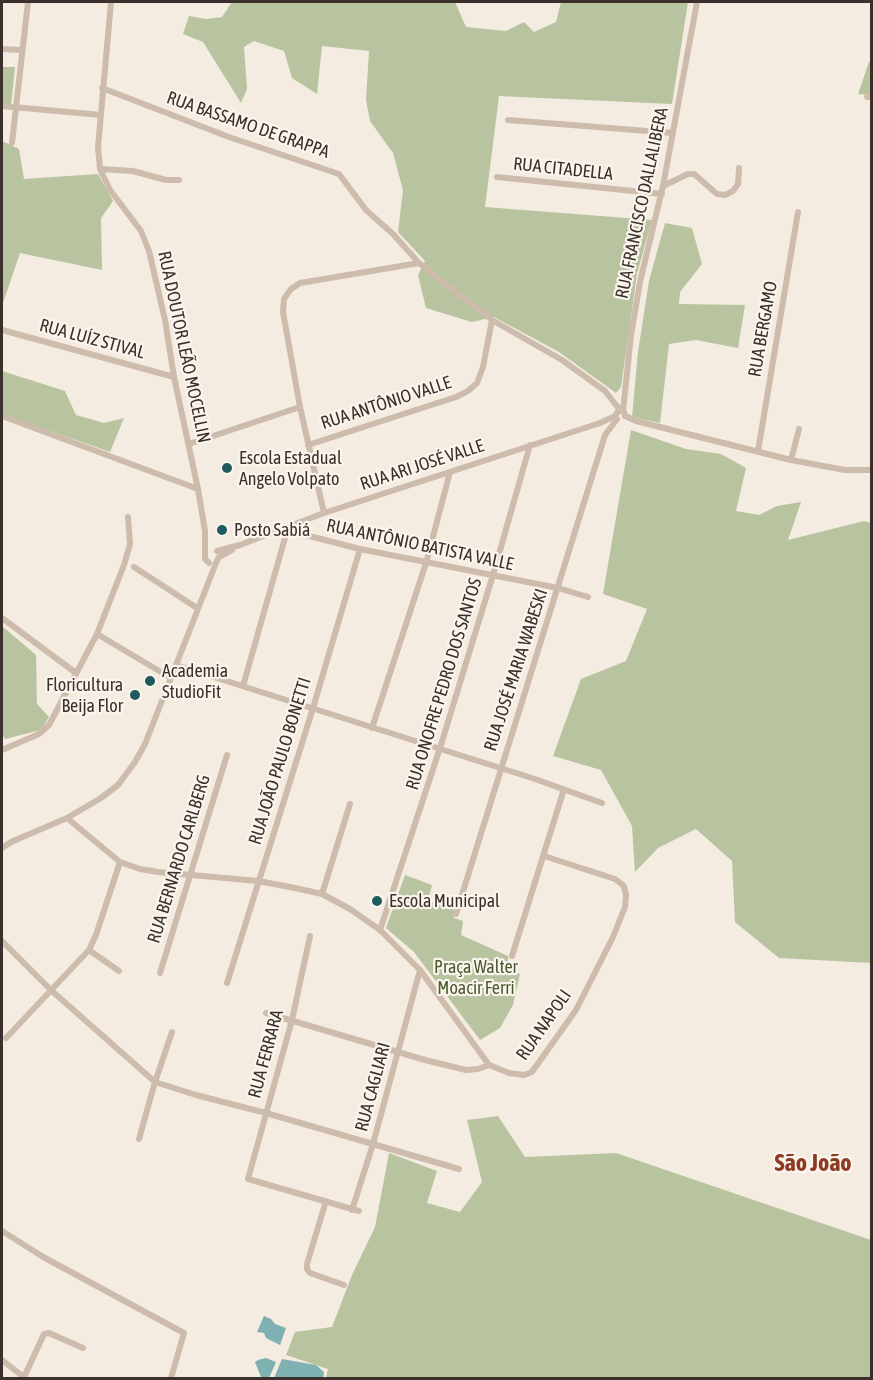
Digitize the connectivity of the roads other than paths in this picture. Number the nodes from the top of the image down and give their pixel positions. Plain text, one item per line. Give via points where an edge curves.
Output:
1 (27, 2) edge
2 (111, 2) edge
3 (697, 2) edge
4 (2, 49) edge
5 (21, 50) junction
6 (102, 88) junction
7 (2, 106) edge
8 (15, 108) junction
9 (100, 115) junction
10 (507, 120) dead end
11 (673, 133) junction
12 (12, 143) dead end
13 (739, 168) dead end
14 (100, 169) junction
15 (497, 177) dead end
16 (179, 180) dead end
17 (663, 186) junction
18 (662, 194) junction
19 (798, 212) dead end
20 (419, 263) junction
21 (492, 320) junction
22 (2, 330) edge
23 (174, 377) junction
24 (624, 399) joint
25 (300, 407) junction
26 (620, 413) junction
27 (2, 416) edge
28 (600, 423) junction
29 (799, 429) dead end
30 (606, 435) junction
31 (189, 444) junction
32 (308, 445) junction
33 (530, 445) junction
34 (758, 451) junction
35 (791, 460) junction
36 (872, 470) edge
37 (450, 472) junction
38 (198, 489) junction
39 (324, 513) junction
40 (128, 517) dead end
41 (285, 530) junction
42 (360, 549) junction
43 (213, 556) junction
44 (426, 563) junction
45 (134, 567) dead end
46 (493, 575) junction
47 (558, 588) junction
48 (588, 597) dead end
49 (197, 608) junction
50 (2, 618) edge
51 (97, 634) junction
52 (176, 665) junction
53 (76, 674) junction
54 (171, 678) junction
55 (243, 686) junction
56 (313, 708) junction
57 (372, 728) junction
58 (440, 748) junction
59 (2, 750) edge
60 (227, 755) dead end
61 (501, 768) junction
62 (564, 789) junction
63 (602, 803) dead end
64 (350, 804) dead end
65 (67, 818) junction
66 (2, 848) edge
67 (544, 856) junction
68 (120, 862) junction
69 (188, 875) junction
70 (258, 881) junction
71 (322, 894) junction
72 (456, 914) dead end
73 (380, 930) junction
74 (310, 936) dead end
75 (2, 941) edge
76 (89, 950) junction
77 (512, 956) dead end
78 (420, 970) junction
79 (120, 971) dead end
80 (160, 973) dead end
81 (227, 983) dead end
82 (52, 990) junction
83 (266, 1013) dead end
84 (292, 1020) junction
85 (172, 1032) dead end
86 (6, 1038) dead end
87 (398, 1051) junction
88 (489, 1065) junction
89 (155, 1082) junction
90 (266, 1113) junction
91 (139, 1139) dead end
92 (373, 1144) junction
93 (459, 1169) dead end
94 (326, 1201) junction
95 (2, 1231) edge
96 (344, 1285) dead end
97 (83, 1348) dead end
98 (2, 1360) edge
99 (25, 1378) edge
100 (171, 1378) edge

1 - 5 street
2 - 6 street, RUA DOUTOR LEÃO MOCELLIN
3 - 11 street, RUA FRANCISCO DALLALIBERA
4 - 5 street
5 - 8 street
6 - 9 street, RUA DOUTOR LEÃO MOCELLIN
6 - 20 street, RUA BASSAMO DE GRAPPA via 339,174 366,210
7 - 8 street
8 - 9 street
8 - 12 street
9 - 14 street, RUA DOUTOR LEÃO MOCELLIN
10 - 11 street
11 - 17 street, RUA FRANCISCO DALLALIBERA
13 - 17 street via 738,184 725,195 717,194 694,174
14 - 16 street
14 - 23 street, RUA DOUTOR LEÃO MOCELLIN via 110,190 141,231 149,251
15 - 18 street, RUA CITADELLA
17 - 18 street, RUA FRANCISCO DALLALIBERA
18 - 24 street, RUA FRANCISCO DALLALIBERA via 640,282
19 - 34 street, RUA BERGAMO
20 - 21 street, RUA BASSAMO DE GRAPPA
20 - 25 street via 300,283 291,289 284,299 283,312
21 - 26 street, RUA BASSAMO DE GRAPPA via 562,360 605,391
21 - 32 street, RUA ANTÔNIO VALLE via 483,367 477,383 468,391
22 - 23 street, RUA LUÍZ STIVAL
23 - 31 street, RUA DOUTOR LEÃO MOCELLIN
24 - 26 street, RUA ARI JOSÉ VALLE
25 - 31 street
25 - 32 street
26 - 28 street, RUA ARI JOSÉ VALLE
26 - 30 street, RUA JOSÉ MARIA WABESKI
26 - 34 street via 636,421
27 - 38 street
28 - 30 street
28 - 33 street, RUA ARI JOSÉ VALLE
29 - 35 street
30 - 47 street, RUA JOSÉ MARIA WABESKI
31 - 38 street, RUA DOUTOR LEÃO MOCELLIN
32 - 39 street
33 - 37 street, RUA ARI JOSÉ VALLE
33 - 46 street, RUA ONOFRE PEDRO DOS SANTOS
34 - 35 street
35 - 36 street via 845,470
37 - 39 street, RUA ARI JOSÉ VALLE
37 - 44 street
38 - 43 street, RUA DOUTOR LEÃO MOCELLIN
39 - 41 street, RUA ARI JOSÉ VALLE
40 - 51 street via 129,554
41 - 42 street, RUA ANTÔNIO BATISTA VALLE
41 - 43 street, RUA ARI JOSÉ VALLE
41 - 55 street
42 - 44 street, RUA ANTÔNIO BATISTA VALLE
42 - 56 street, RUA JOÃO PAULO BONETTI
43 - 49 street, RUA DOUTOR LEÃO MOCELLIN
44 - 46 street, RUA ANTÔNIO BATISTA VALLE
44 - 57 street
45 - 49 street
46 - 47 street, RUA ANTÔNIO BATISTA VALLE
46 - 58 street, RUA ONOFRE PEDRO DOS SANTOS
47 - 48 street, RUA ANTÔNIO BATISTA VALLE
47 - 61 street, RUA JOSÉ MARIA WABESKI
49 - 52 street, RUA DOUTOR LEÃO MOCELLIN
50 - 53 street
51 - 53 street
51 - 54 street
52 - 54 street, RUA DOUTOR LEÃO MOCELLIN
52 - 55 street
53 - 59 street via 49,725 39,734
54 - 65 street, RUA DOUTOR LEÃO MOCELLIN via 144,744 118,785
55 - 56 street
56 - 57 street
56 - 70 street, RUA JOÃO PAULO BONETTI
57 - 58 street
58 - 61 street
58 - 73 street, RUA ONOFRE PEDRO DOS SANTOS
60 - 69 street, RUA BERNARDO CARLBERG
61 - 62 street
61 - 72 street, RUA JOSÉ MARIA WABESKI
62 - 63 street
62 - 67 street
64 - 71 street
65 - 66 street, RUA DOUTOR LEÃO MOCELLIN
65 - 68 street
67 - 77 street
67 - 88 street, RUA NAPOLI via 615,879 624,886 625,907 576,1010 532,1072 509,1073
68 - 69 street
68 - 76 street
69 - 70 street
69 - 80 street, RUA BERNARDO CARLBERG
70 - 71 street
70 - 81 street, RUA JOÃO PAULO BONETTI
71 - 73 street
73 - 78 street
74 - 84 street, RUA FERRARA
75 - 82 street
76 - 79 street
76 - 82 street
78 - 87 street, RUA CAGLIARI
78 - 88 street
82 - 86 street
82 - 89 street
83 - 84 street, RUA NAPOLI
84 - 87 street, RUA NAPOLI
84 - 90 street, RUA FERRARA
85 - 89 street
87 - 88 street, RUA NAPOLI via 466,1070
87 - 92 street, RUA CAGLIARI
89 - 90 street
89 - 91 street
90 - 92 street
90 - 94 street, RUA FERRARA via 248,1179
92 - 93 street
92 - 94 street, RUA CAGLIARI via 356,1210
94 - 96 street via 307,1269
95 - 100 street via 184,1333
97 - 99 street via 49,1332 44,1334
98 - 99 street

